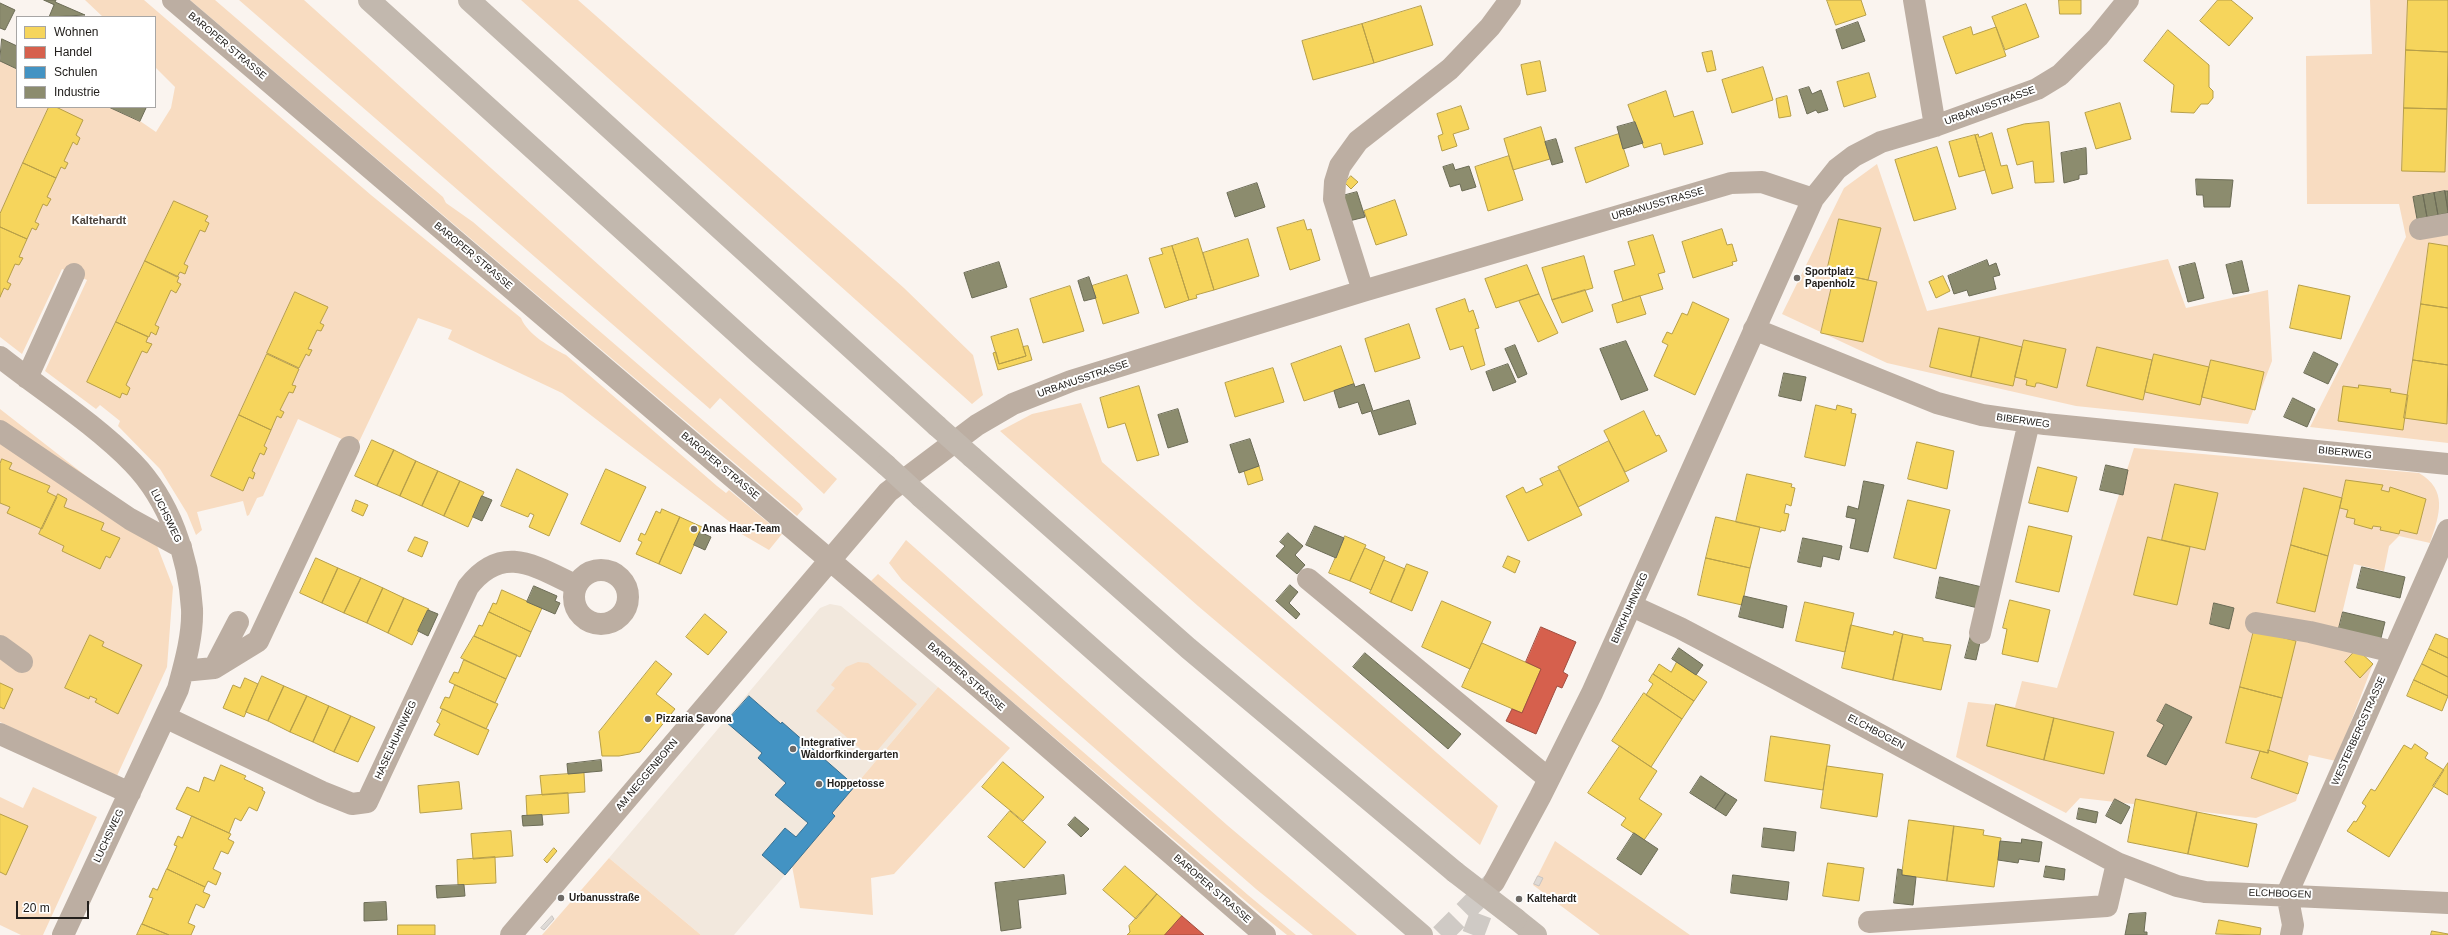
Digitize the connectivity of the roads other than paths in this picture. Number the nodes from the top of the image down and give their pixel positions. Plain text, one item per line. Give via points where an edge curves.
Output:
1 (173, 0) edge
2 (369, 0) edge
3 (469, 0) edge
4 (1510, 0) edge
5 (1914, 0) edge
6 (2128, 0) edge
7 (1935, 126) junction
8 (1813, 199) junction
9 (2448, 224) edge
10 (2420, 229) dead end
11 (74, 274) dead end
12 (1363, 291) junction
13 (1754, 329) junction
14 (0, 357) edge
15 (27, 378) junction
16 (2028, 422) junction
17 (0, 431) edge
18 (349, 447) dead end
19 (2448, 464) edge
20 (2448, 530) edge
21 (181, 548) junction
22 (829, 560) junction
23 (1308, 578) dead end
24 (576, 585) dead end
25 (1632, 606) junction
26 (238, 622) dead end
27 (2256, 623) dead end
28 (1980, 634) dead end
29 (0, 646) edge
30 (2394, 652) junction
31 (22, 662) dead end
32 (214, 668) junction
33 (183, 671) junction
34 (165, 717) junction
35 (0, 734) edge
36 (1549, 779) junction
37 (130, 793) junction
38 (2117, 863) junction
39 (1494, 882) tunnel mouth
40 (2287, 894) junction
41 (2448, 903) edge
42 (1869, 922) dead end
43 (1418, 932) edge
44 (63, 935) edge
45 (512, 935) edge
46 (1265, 935) edge
47 (1536, 935) edge
48 (2291, 935) edge

1 - 22 street, BAROPER STRASSE
2 - 43 highway, bridge via 921,497
3 - 47 highway, bridge via 937,426 1188,648 1455,872
4 - 12 street via 1490,27 1450,69 1358,141 1340,166 1335,182 1334,199
5 - 7 street, URBANUSSTRASSE
6 - 7 street, URBANUSSTRASSE via 2060,75 2037,89
7 - 8 street, URBANUSSTRASSE via 1881,142 1854,156 1837,170
8 - 12 street, URBANUSSTRASSE via 1762,182 1731,183
8 - 13 street
9 - 10 street
11 - 15 street
12 - 22 street, URBANUSSTRASSE via 1071,381 1014,404 977,425 888,492
13 - 16 street, BIBERWEG via 1937,403 1982,415
13 - 25 street, BIRKHUHNWEG
14 - 15 street, LUCHSWEG
15 - 21 street, LUCHSWEG via 113,444 134,464 156,493
16 - 19 street, BIBERWEG
16 - 28 street
17 - 21 street via 130,519
18 - 32 street via 258,641
20 - 30 street, WESTERBERGSTRASSE
21 - 33 street, LUCHSWEG via 189,580 192,609
22 - 45 street, AM NEGGENBORN
22 - 46 street, BAROPER STRASSE
23 - 36 street
24 - 34 street, HASELHUHNWEG via 522,562 498,563 476,576 468,587 367,802 352,804 322,792
25 - 36 street, BIRKHUHNWEG
25 - 38 street, ELCHBOGEN via 1773,677
26 - 32 street
27 - 30 street via 2310,632
29 - 31 street
30 - 40 street, WESTERBERGSTRASSE
32 - 33 street
33 - 34 street, LUCHSWEG
34 - 37 street, LUCHSWEG
35 - 37 street
36 - 39 street, BIRKHUHNWEG
37 - 44 street, LUCHSWEG
38 - 40 street, ELCHBOGEN via 2171,884 2205,892
38 - 42 street via 2107,906
40 - 41 street, ELCHBOGEN
40 - 48 street via 2293,925

